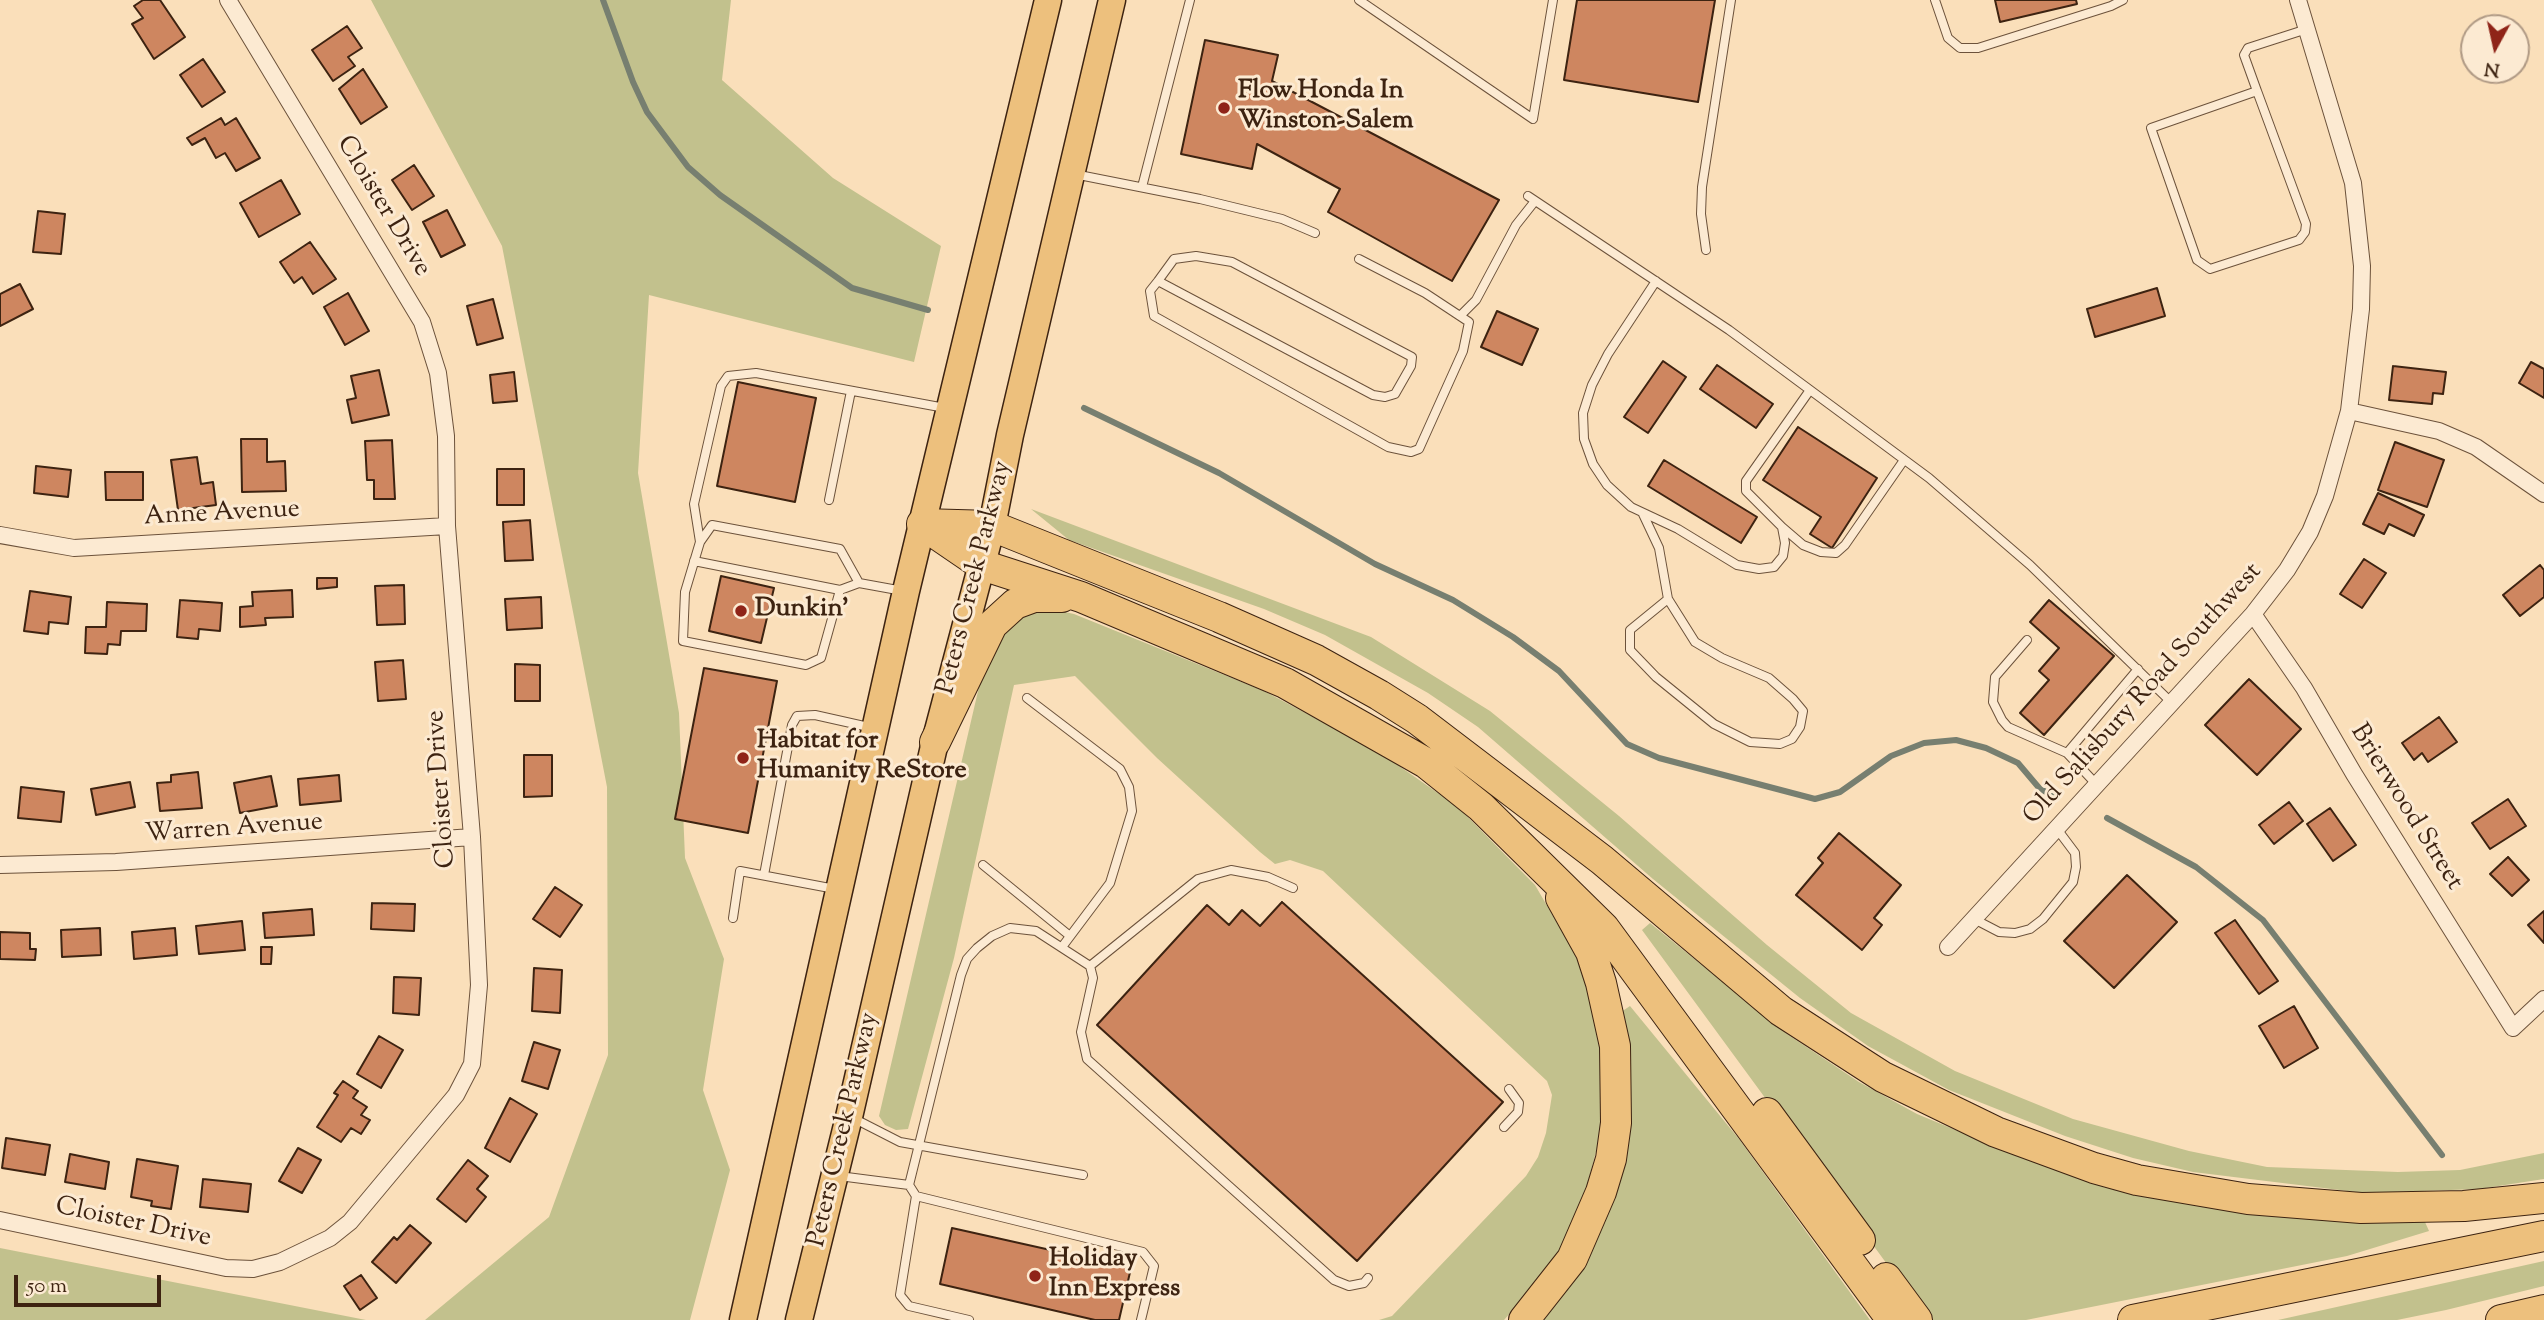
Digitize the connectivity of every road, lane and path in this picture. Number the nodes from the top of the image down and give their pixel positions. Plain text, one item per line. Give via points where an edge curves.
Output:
1 (228, 0) edge
2 (1048, 0) edge
3 (1112, 0) edge
4 (1190, 0) edge
5 (1359, 0) edge
6 (1553, 0) edge
7 (1731, 0) edge
8 (1935, 0) edge
9 (2123, 0) edge
10 (2298, 0) edge
11 (2307, 29) junction
12 (2257, 92) junction
13 (1072, 173) junction
14 (1142, 187) junction
15 (1315, 233) dead end
16 (1706, 250) dead end
17 (1359, 259) dead end
18 (1158, 281) junction
19 (1656, 281) junction
20 (1461, 315) junction
21 (1810, 390) junction
22 (852, 391) junction
23 (949, 409) junction
24 (2349, 411) junction
25 (1904, 460) junction
26 (2544, 494) edge
27 (829, 500) dead end
28 (1643, 513) junction
29 (922, 524) junction
30 (447, 526) junction
31 (992, 526) junction
32 (1782, 527) junction
33 (0, 535) edge
34 (700, 542) junction
35 (694, 561) junction
36 (982, 565) junction
37 (859, 583) junction
38 (840, 590) junction
39 (906, 591) junction
40 (1080, 597) junction
41 (1668, 599) junction
42 (2253, 614) junction
43 (2028, 639) dead end
44 (2138, 669) junction
45 (1027, 698) dead end
46 (2172, 703) junction
47 (1418, 719) junction
48 (876, 728) junction
49 (935, 742) junction
50 (2067, 753) junction
51 (2097, 785) junction
52 (2057, 829) junction
53 (1515, 836) junction
54 (472, 838) junction
55 (0, 865) edge
56 (983, 865) dead end
57 (764, 875) junction
58 (1293, 888) dead end
59 (840, 890) junction
60 (733, 918) dead end
61 (1974, 919) junction
62 (1070, 936) junction
63 (1062, 947) junction
64 (1948, 947) dead end
65 (1090, 966) junction
66 (2544, 999) edge
67 (1509, 1088) dead end
68 (849, 1117) junction
69 (1504, 1127) dead end
70 (920, 1146) junction
71 (835, 1175) junction
72 (1083, 1175) dead end
73 (909, 1185) junction
74 (916, 1196) junction
75 (2544, 1198) edge
76 (0, 1220) edge
77 (2544, 1236) edge
78 (1368, 1278) dead end
79 (2544, 1310) edge
80 (743, 1320) edge
81 (799, 1320) edge
82 (969, 1320) edge
83 (1141, 1320) edge
84 (1524, 1320) edge
85 (1892, 1320) edge
86 (1917, 1320) edge
87 (2133, 1320) edge
88 (2501, 1320) edge

1 - 30 street, Cloister Drive via 422,322 438,373 446,436
2 - 23 main road
3 - 13 main road, Peters Creek Parkway
4 - 14 lane
5 - 6 lane via 1533,119
7 - 16 lane via 1702,187
8 - 9 lane via 1948,38 1960,48 1978,48
10 - 11 street, Old Salisbury Road Southwest
11 - 12 lane via 2248,48 2244,55
11 - 24 street, Old Salisbury Road Southwest via 2353,183 2358,218 2361,309
12 - 12 lane via 2151,128 2197,260 2210,269 2299,240 2305,232 2306,224
13 - 14 lane
13 - 31 main road, Peters Creek Parkway
14 - 15 lane via 1282,219
17 - 20 lane
18 - 18 lane via 1174,259 1196,256 1232,261 1412,357 1411,366 1395,394 1373,395
18 - 20 lane via 1150,291 1154,316 1388,447 1411,452 1419,449 1463,351 1469,322
19 - 20 lane via 1531,199 1476,300
19 - 21 lane
19 - 28 lane via 1608,354 1583,413 1584,439 1594,464 1607,485
21 - 25 lane
21 - 32 lane via 1746,481 1746,491
22 - 23 lane
22 - 27 lane
22 - 34 lane via 755,373 728,376 721,386 694,504
23 - 29 main road
24 - 26 street via 2439,431 2476,447
24 - 42 street, Old Salisbury Road Southwest via 2310,532
25 - 32 lane via 1836,553 1803,545
25 - 44 lane via 2030,565
28 - 32 lane via 1737,565 1759,569 1774,567 1783,556
28 - 41 lane via 1659,548
29 - 31 highway
29 - 36 highway
29 - 39 main road
30 - 33 street, Anne Avenue via 74,548
30 - 54 street, Cloister Drive
31 - 36 main road, Peters Creek Parkway
31 - 47 highway via 1317,660
34 - 35 lane
34 - 37 lane via 712,525 841,549
35 - 38 lane
35 - 38 lane via 685,592 683,640 806,665 821,657
36 - 40 highway
36 - 49 main road, Peters Creek Parkway
37 - 38 lane
37 - 39 lane
39 - 48 main road
40 - 49 highway via 1034,597 1003,613 992,625
40 - 53 highway via 1285,683 1353,720 1426,763
41 - 41 lane via 1630,630 1630,650 1714,724 1750,742 1780,744 1792,739 1803,711 1793,699 1769,677 1695,642
42 - 46 street, Old Salisbury Road Southwest
42 - 66 street, Brierwood Street via 2304,688 2513,1028
43 - 50 lane via 1995,677 1993,702 2008,727
44 - 46 lane
44 - 50 lane
45 - 62 lane via 1120,769 1129,787 1132,811 1110,883
46 - 51 street, Old Salisbury Road Southwest
47 - 75 highway via 1602,860 1781,1011 1882,1077 1996,1132 2137,1180 2248,1199 2361,1208 2464,1206
47 - 86 highway via 1541,832 1609,904 1664,972
48 - 57 lane via 815,715 797,716
48 - 59 main road
49 - 68 main road, Peters Creek Parkway
50 - 51 lane
51 - 52 street, Old Salisbury Road Southwest
52 - 61 street, Old Salisbury Road Southwest
52 - 61 lane via 2074,853 2076,867 2073,882 2043,919 2015,933 1999,932
53 - 84 highway via 1562,899 1591,952 1608,1012 1617,1086 1611,1159 1589,1223 1572,1259
53 - 85 highway via 1612,937
54 - 55 street, Warren Avenue via 116,862
54 - 76 street, Cloister Drive via 479,985 472,1064 456,1095 350,1222 306,1251 253,1269 226,1268
56 - 62 lane
57 - 59 lane
57 - 60 lane via 740,871
58 - 65 lane via 1268,877 1231,870 1198,879
59 - 80 main road
61 - 64 street, Old Salisbury Road Southwest
62 - 63 lane
63 - 65 lane
63 - 70 lane via 1036,931 1010,928 992,936 967,959
65 - 78 lane via 1093,978 1082,1024 1087,1059 1334,1280 1349,1286
67 - 69 lane via 1519,1103 1518,1112
68 - 70 lane via 900,1142
68 - 71 main road, Peters Creek Parkway
70 - 72 lane
70 - 73 lane
71 - 73 lane
71 - 81 main road, Peters Creek Parkway
73 - 74 lane
74 - 82 lane via 900,1295 909,1306
74 - 83 lane via 1143,1252 1154,1266
77 - 87 highway
79 - 88 highway

